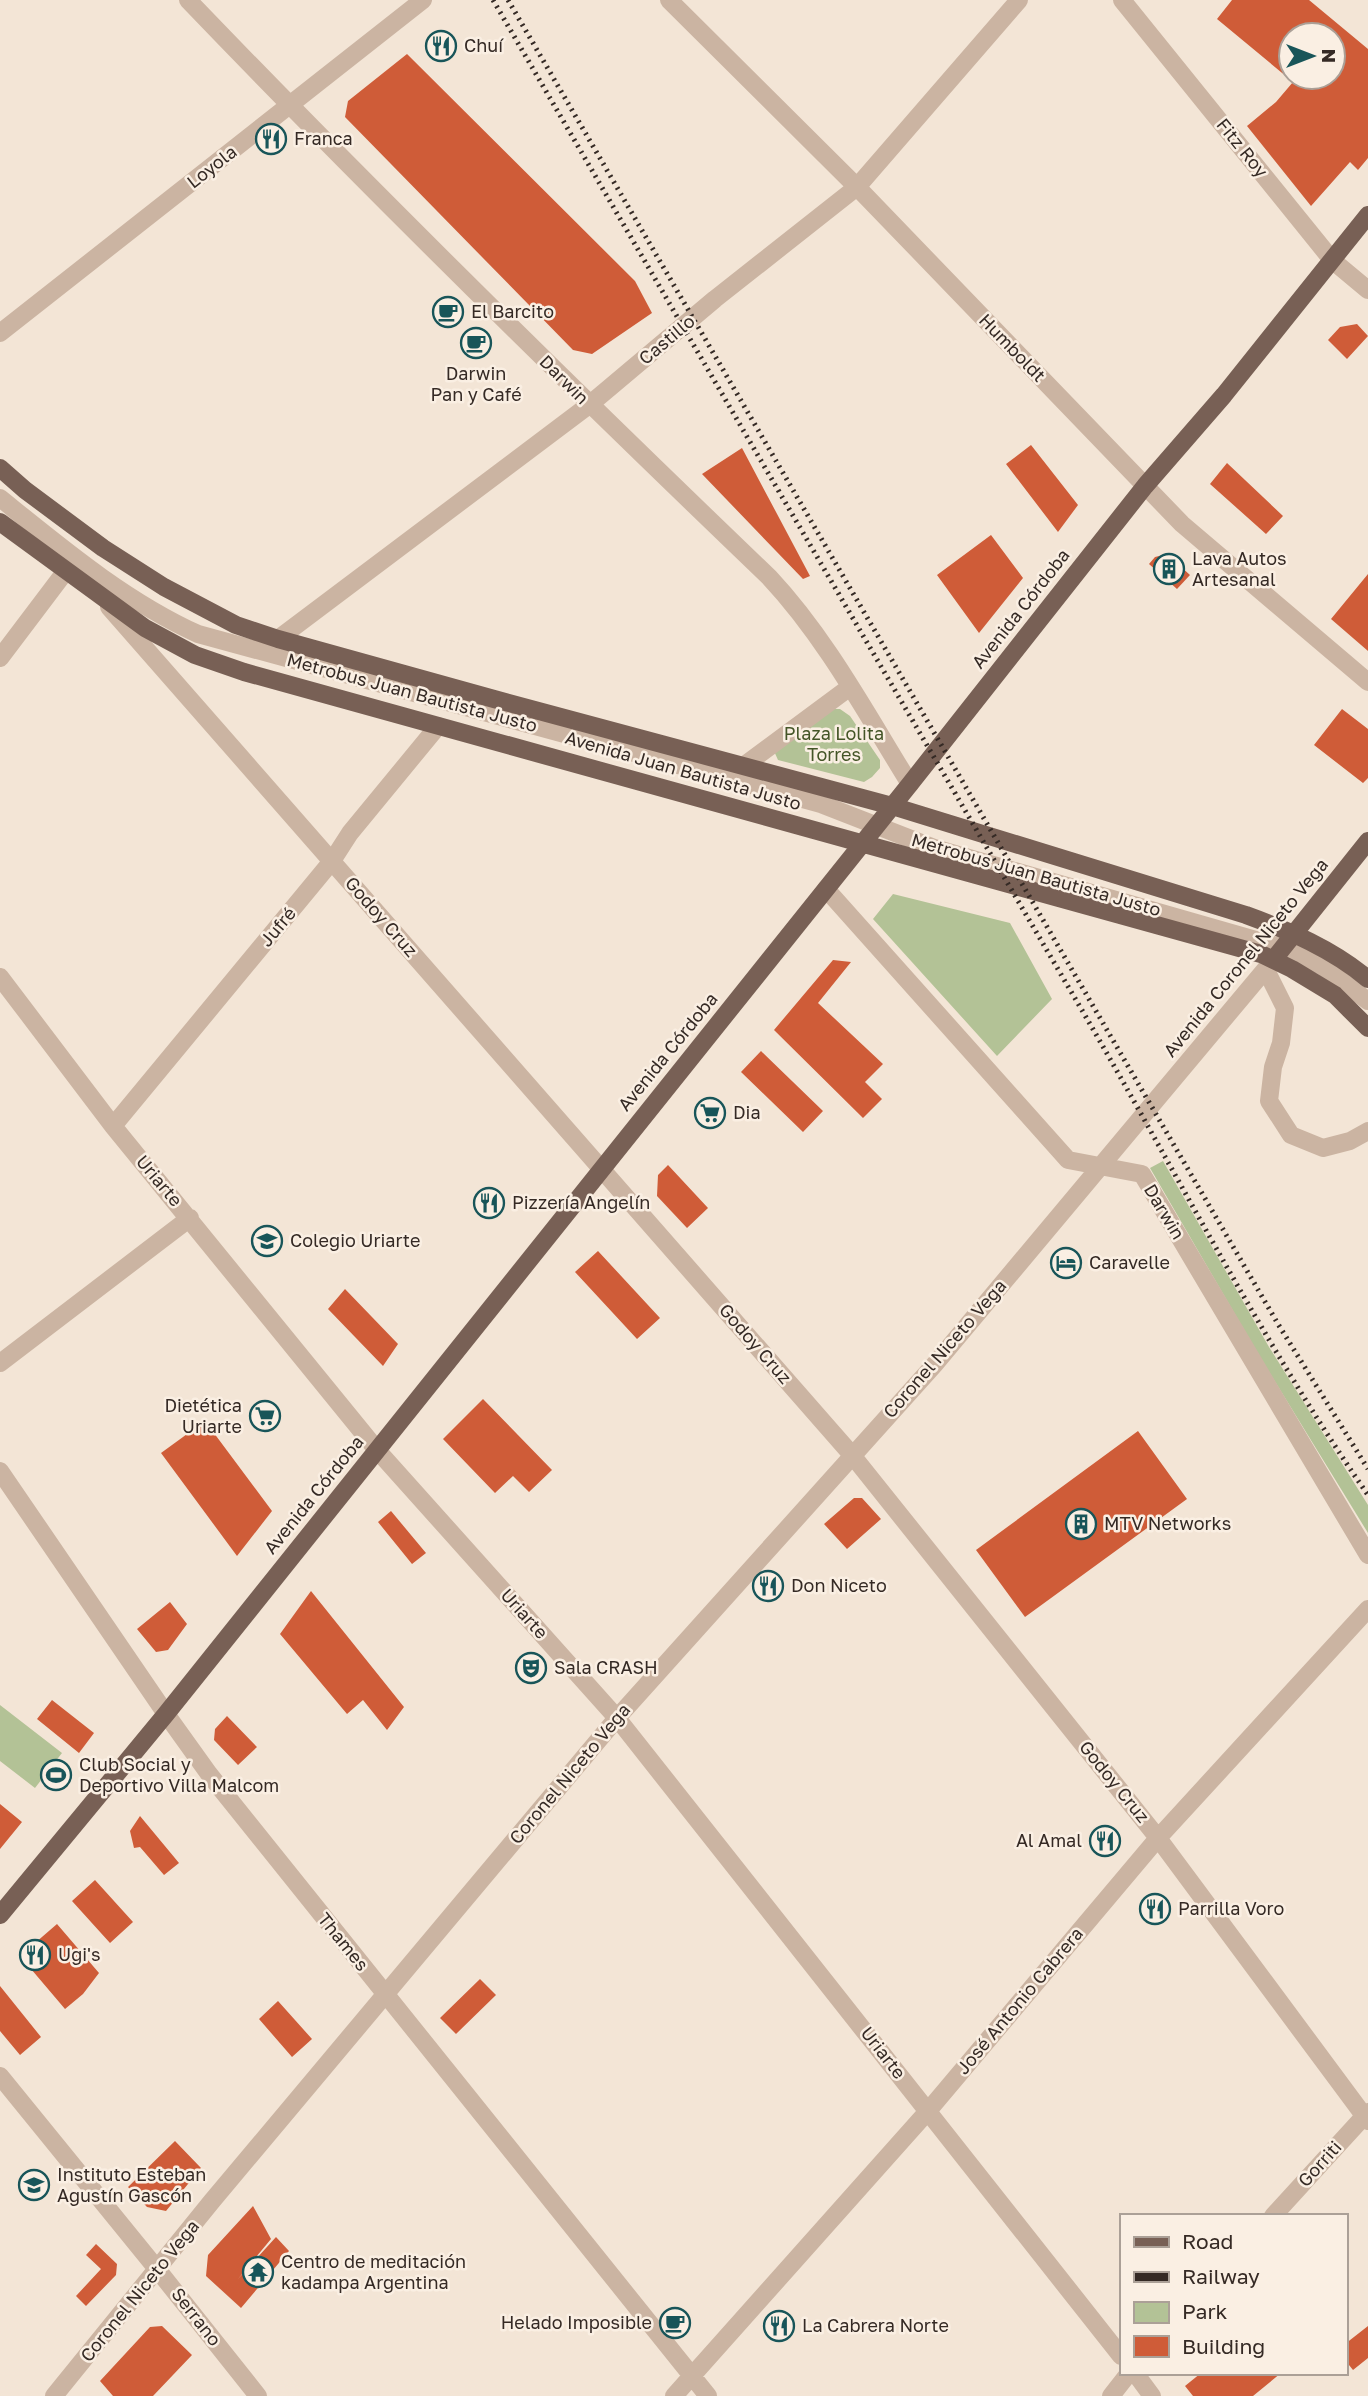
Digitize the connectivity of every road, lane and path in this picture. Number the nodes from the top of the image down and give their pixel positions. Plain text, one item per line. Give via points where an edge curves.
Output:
1 (188, 0) edge
2 (423, 0) edge
3 (669, 0) edge
4 (1018, 0) edge
5 (1122, 0) edge
6 (289, 106) junction
7 (857, 187) junction
8 (1368, 215) edge
9 (1332, 260) junction
10 (1368, 290) edge
11 (0, 333) edge
12 (589, 405) junction
13 (0, 468) edge
14 (1145, 486) junction
15 (0, 498) edge
16 (0, 522) edge
17 (65, 572) junction
18 (102, 598) junction
19 (278, 639) junction
20 (0, 658) edge
21 (1368, 682) edge
22 (850, 687) junction
23 (438, 726) junction
24 (742, 767) junction
25 (910, 784) junction
26 (892, 806) junction
27 (876, 826) junction
28 (1368, 841) edge
29 (864, 842) junction
30 (332, 861) junction
31 (826, 889) junction
32 (1280, 953) junction
33 (0, 977) edge
34 (1368, 979) edge
35 (1368, 1001) edge
36 (1368, 1028) edge
37 (1155, 1102) joint
38 (113, 1126) junction
39 (1368, 1131) edge
40 (1099, 1166) junction
41 (601, 1169) junction
42 (190, 1218) junction
43 (0, 1363) edge
44 (377, 1450) junction
45 (852, 1455) junction
46 (0, 1471) edge
47 (1368, 1555) edge
48 (1368, 1609) edge
49 (166, 1714) junction
50 (617, 1717) junction
51 (1158, 1838) junction
52 (0, 1915) edge
53 (384, 1993) junction
54 (0, 2076) edge
55 (928, 2110) junction
56 (1367, 2116) edge
57 (1275, 2214) edge
58 (157, 2269) junction
59 (1120, 2355) edge
60 (1127, 2375) edge
61 (1136, 2375) edge
62 (692, 2376) junction
63 (54, 2396) edge
64 (258, 2396) edge
65 (674, 2396) edge
66 (708, 2396) edge
67 (1111, 2396) edge
68 (1152, 2396) edge

1 - 6 street, Darwin
2 - 6 street, Loyola
3 - 7 street, Humboldt
4 - 7 street, Castillo
5 - 9 street, Fitz Roy
6 - 11 street, Loyola
6 - 12 street, Darwin
7 - 12 street, Castillo
7 - 14 street, Humboldt
8 - 9 main road, Avenida Córdoba
9 - 10 street, Fitz Roy
9 - 14 main road, Avenida Córdoba
12 - 19 street, Castillo
12 - 22 street, Darwin via 786,595
13 - 19 main road, Avenida Juan Bautista Justo via 103,548 164,587 236,625
14 - 21 street, Humboldt via 1182,524
14 - 25 main road, Avenida Córdoba
15 - 27 street, Metrobus Juan Bautista Justo via 115,587 164,619 198,634 821,804
16 - 17 main road, Avenida Juan Bautista Justo
17 - 18 main road, Avenida Juan Bautista Justo
17 - 20 street
18 - 23 main road, Avenida Juan Bautista Justo via 195,655
18 - 30 street, Godoy Cruz
19 - 24 main road, Avenida Juan Bautista Justo
22 - 24 street
22 - 25 street, Darwin
23 - 29 main road, Avenida Juan Bautista Justo
23 - 30 street, Jufré
24 - 26 main road, Avenida Juan Bautista Justo
25 - 26 main road, Avenida Córdoba
26 - 27 main road, Avenida Córdoba
26 - 32 main road, Avenida Juan Bautista Justo via 1233,910
27 - 29 main road, Avenida Córdoba
27 - 32 street, Metrobus Juan Bautista Justo via 934,848
28 - 32 main road, Avenida Coronel Niceto Vega
29 - 31 main road, Avenida Córdoba
29 - 32 main road, Avenida Juan Bautista Justo via 1229,944
30 - 38 street, Jufré
30 - 41 street, Godoy Cruz
31 - 40 street, Darwin via 1068,1160
31 - 41 main road, Avenida Córdoba
32 - 34 main road, Avenida Juan Bautista Justo via 1337,956
32 - 35 street, Metrobus Juan Bautista Justo via 1321,966
32 - 36 main road, Avenida Juan Bautista Justo via 1335,995
32 - 37 street, Avenida Coronel Niceto Vega
32 - 39 street via 1285,1009 1269,1101 1291,1135 1323,1148
33 - 38 street, Uriarte
37 - 40 street, Coronel Niceto Vega
38 - 42 street, Uriarte
40 - 45 street, Coronel Niceto Vega via 935,1364
40 - 47 street, Darwin via 1142,1174
41 - 44 main road, Avenida Córdoba
41 - 45 street, Godoy Cruz
42 - 43 street
42 - 44 street, Uriarte
44 - 49 main road, Avenida Córdoba
44 - 50 street, Uriarte
45 - 50 street, Coronel Niceto Vega
45 - 51 street, Godoy Cruz
46 - 49 street, Thames
48 - 51 street, José Antonio Cabrera
49 - 52 main road, Avenida Córdoba
49 - 53 street, Thames
50 - 53 street, Coronel Niceto Vega
50 - 55 street, Uriarte
51 - 55 street, José Antonio Cabrera
51 - 56 street, Godoy Cruz
53 - 58 street, Coronel Niceto Vega
53 - 62 street, Thames
54 - 58 street, Serrano
55 - 59 street, Uriarte
55 - 62 street, José Antonio Cabrera
56 - 57 street, Gorriti
58 - 63 street, Coronel Niceto Vega
58 - 64 street, Serrano
60 - 67 street
61 - 68 street
62 - 65 street, José Antonio Cabrera
62 - 66 street, Thames

